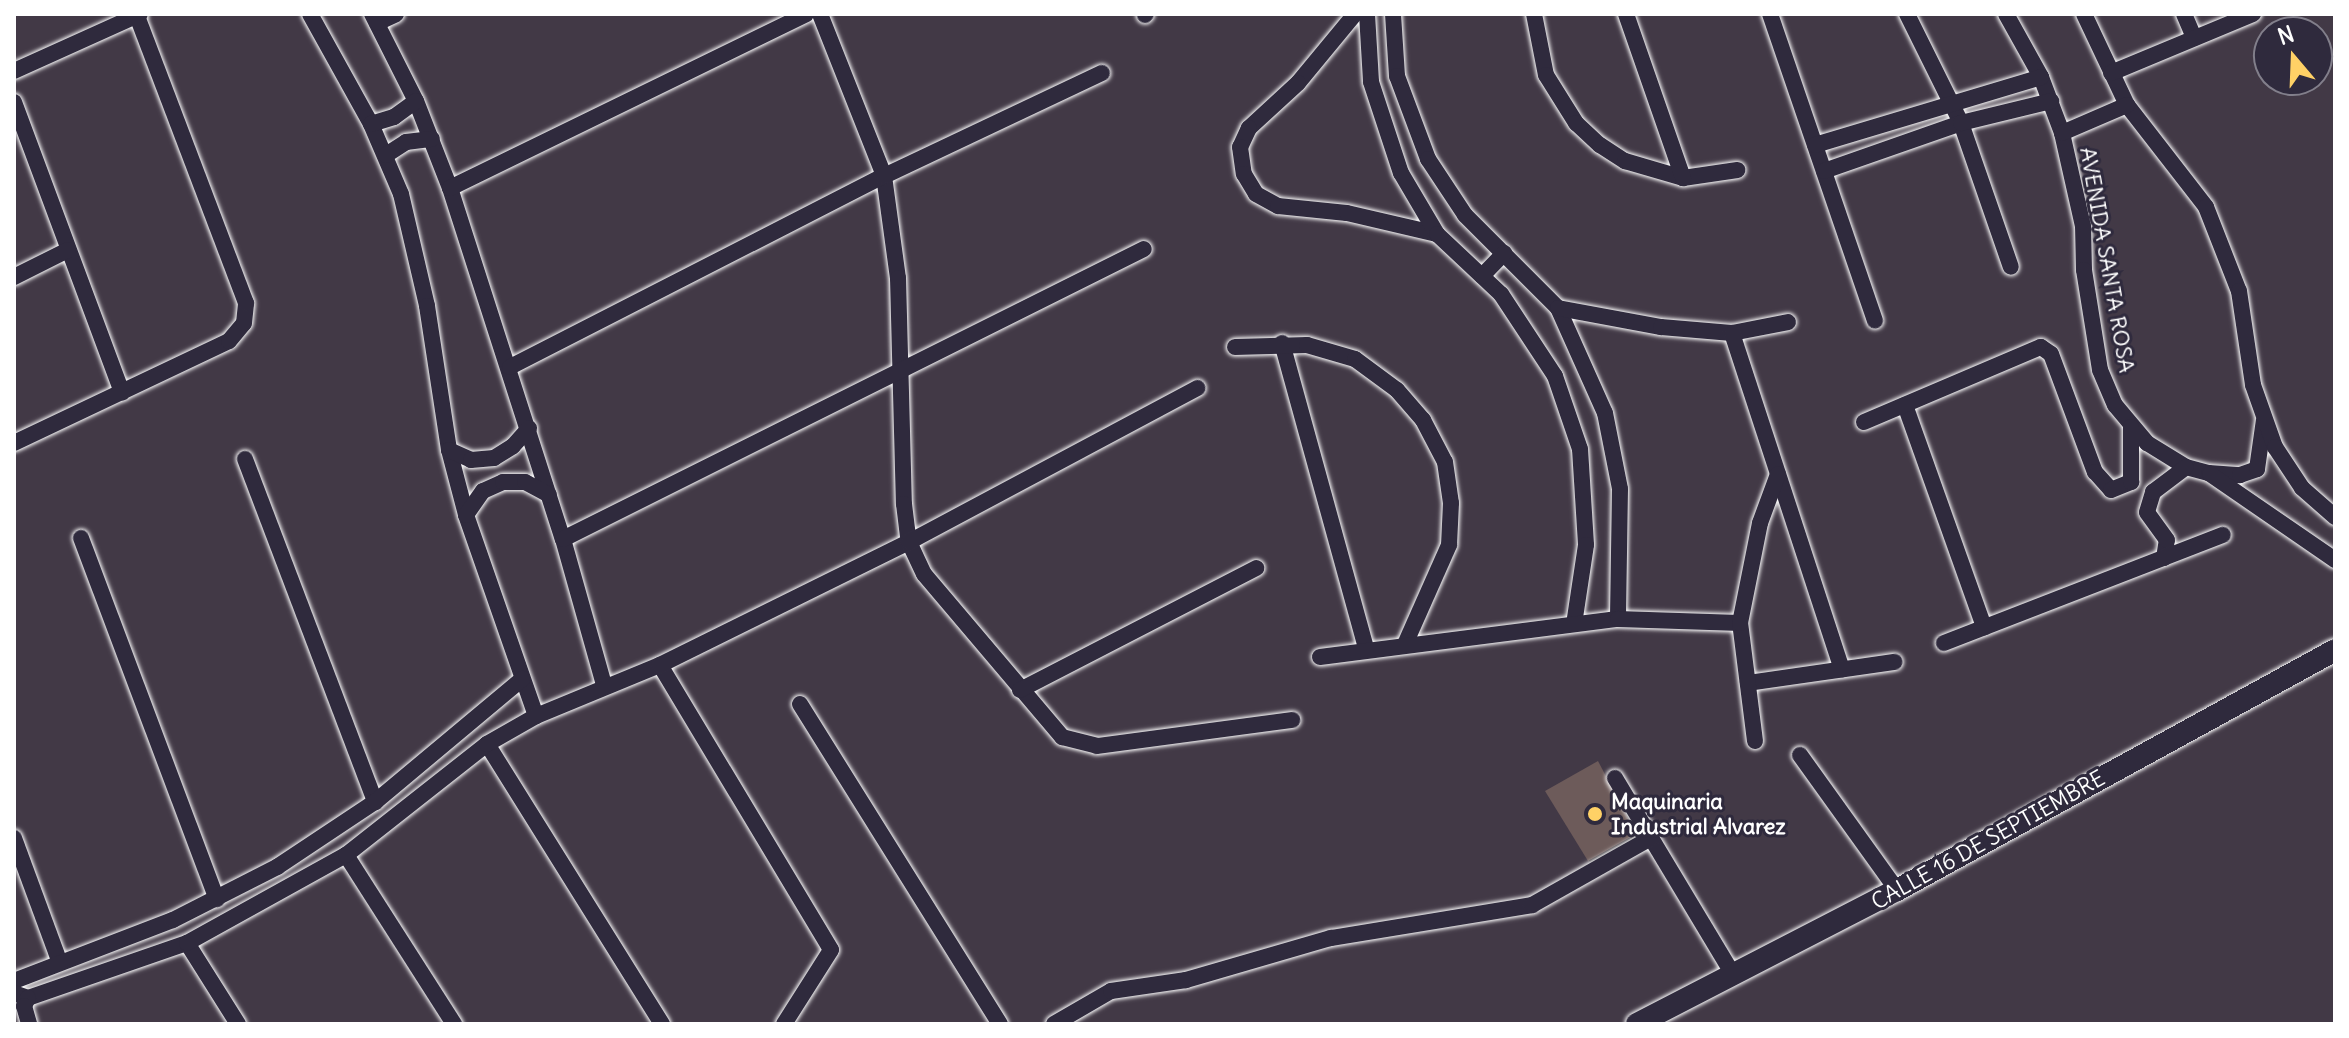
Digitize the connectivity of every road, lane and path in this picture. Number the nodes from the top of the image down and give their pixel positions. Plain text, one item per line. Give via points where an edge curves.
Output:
1 (104, 14) edge
2 (310, 14) edge
3 (396, 14) edge
4 (806, 14) edge
5 (820, 14) edge
6 (1355, 14) edge
7 (1367, 14) edge
8 (1393, 14) edge
9 (1534, 14) edge
10 (1626, 14) edge
11 (1770, 14) edge
12 (1907, 14) edge
13 (2006, 14) edge
14 (2084, 14) edge
15 (2184, 14) edge
16 (2253, 14) edge
17 (138, 15) edge
18 (374, 19) edge
19 (85, 35) junction
20 (2194, 38) junction
21 (14, 71) edge
22 (1102, 73) dead end
23 (2111, 73) junction
24 (2041, 77) junction
25 (1951, 100) junction
26 (416, 101) junction
27 (2051, 101) junction
28 (14, 102) edge
29 (2127, 105) junction
30 (1961, 123) junction
31 (371, 124) junction
32 (2062, 133) junction
33 (432, 139) junction
34 (1815, 145) junction
35 (386, 155) junction
36 (1737, 170) dead end
37 (1824, 171) junction
38 (884, 176) junction
39 (1683, 178) junction
40 (450, 188) junction
41 (1437, 234) junction
42 (1144, 249) dead end
43 (68, 250) junction
44 (1504, 253) junction
45 (2011, 267) dead end
46 (1482, 276) junction
47 (14, 277) edge
48 (1558, 308) junction
49 (1875, 321) dead end
50 (1788, 322) dead end
51 (1732, 333) junction
52 (1282, 343) junction
53 (1235, 347) dead end
54 (510, 367) junction
55 (902, 373) junction
56 (1198, 388) dead end
57 (122, 393) junction
58 (1905, 405) junction
59 (2264, 420) junction
60 (1864, 422) dead end
61 (2131, 427) junction
62 (529, 428) junction
63 (14, 443) edge
64 (449, 450) junction
65 (245, 459) dead end
66 (2186, 467) junction
67 (2133, 472) junction
68 (2209, 473) junction
69 (1778, 474) junction
70 (2158, 487) junction
71 (549, 495) junction
72 (466, 515) junction
73 (2335, 517) edge
74 (2223, 535) dead end
75 (81, 538) dead end
76 (563, 539) junction
77 (909, 542) junction
78 (2164, 558) junction
79 (2335, 560) edge
80 (1256, 568) dead end
81 (1618, 619) junction
82 (1740, 623) junction
83 (1574, 624) junction
84 (1984, 627) junction
85 (1406, 642) junction
86 (1944, 643) dead end
87 (1366, 648) junction
88 (2335, 650) edge
89 (1320, 657) dead end
90 (1894, 662) dead end
91 (660, 665) junction
92 (1842, 669) junction
93 (522, 679) junction
94 (1748, 683) junction
95 (604, 685) junction
96 (1020, 690) junction
97 (800, 704) dead end
98 (536, 716) junction
99 (1292, 720) dead end
100 (1755, 741) dead end
101 (487, 744) junction
102 (1800, 755) dead end
103 (1615, 778) dead end
104 (375, 802) junction
105 (14, 838) edge
106 (1651, 838) junction
107 (346, 855) junction
108 (277, 867) junction
109 (290, 890) junction
110 (1897, 890) junction
111 (217, 899) junction
112 (187, 943) junction
113 (59, 960) junction
114 (1733, 974) junction
115 (14, 981) edge
116 (21, 996) edge
117 (29, 1024) edge
118 (238, 1024) edge
119 (454, 1024) edge
120 (662, 1024) edge
121 (784, 1024) edge
122 (1000, 1024) edge
123 (1054, 1024) edge
124 (1637, 1024) edge

1 - 19 street
2 - 31 street
3 - 18 street
4 - 40 street
5 - 38 street
6 - 41 street via 1298,83 1249,128 1240,147 1244,174 1256,194 1278,206 1347,213
7 - 41 street via 1371,82 1383,125 1401,173
8 - 44 street via 1397,76 1428,159 1465,215
9 - 39 street via 1546,75 1576,123 1625,161
10 - 39 street
11 - 34 street
12 - 25 street
13 - 24 street, AVENIDA SANTA ROSA
14 - 23 street, AVENIDA SANTA ROSA
15 - 20 street
16 - 20 street
17 - 19 street
17 - 57 street via 246,303 244,323 229,341
18 - 26 street
19 - 21 street
20 - 23 street
22 - 38 street
23 - 29 street, AVENIDA SANTA ROSA
24 - 25 street
24 - 27 street, AVENIDA SANTA ROSA
25 - 30 street
25 - 34 street
26 - 31 street via 394,117
26 - 33 street
27 - 30 street
27 - 32 street, AVENIDA SANTA ROSA
28 - 43 street
29 - 32 street
29 - 59 street, AVENIDA SANTA ROSA via 2206,207 2230,262
30 - 37 street
30 - 45 street
31 - 35 street
32 - 61 street, AVENIDA SANTA ROSA via 2083,226 2084,270 2100,370
33 - 35 street via 406,142
33 - 40 street
34 - 37 street
35 - 64 street via 424,292
36 - 39 street
37 - 49 street
38 - 54 street
38 - 55 street via 898,278
40 - 54 street
41 - 46 street
42 - 55 street
43 - 47 street
43 - 57 street
44 - 46 street
44 - 48 street
46 - 83 street via 1501,294 1555,376 1580,449 1586,545
48 - 51 street via 1661,327
48 - 81 street via 1608,428 1620,489
50 - 51 street
51 - 69 street
52 - 53 street
52 - 85 street via 1355,359 1397,390 1423,420 1445,462 1451,503 1449,545
52 - 87 street
54 - 62 street
55 - 76 street
55 - 77 street
56 - 77 street
57 - 63 street
58 - 60 street
58 - 67 street via 2045,348 2101,483 2111,490 2124,489
58 - 84 street
59 - 68 street, AVENIDA SANTA ROSA via 2257,469 2240,475
59 - 73 street, AVENIDA SANTA ROSA via 2287,468
61 - 66 street, AVENIDA SANTA ROSA
61 - 67 street
62 - 64 street via 494,458 471,460
62 - 71 street
64 - 72 street
65 - 104 street
66 - 68 street, AVENIDA SANTA ROSA
66 - 70 street
67 - 70 street
68 - 79 street, AVENIDA SANTA ROSA
69 - 82 street via 1760,523
69 - 92 street
70 - 78 street via 2147,512 2167,540
71 - 72 street via 525,482 503,482 483,491
71 - 76 street
72 - 93 street
74 - 78 street
75 - 111 street
76 - 95 street
77 - 91 street
77 - 96 street via 924,574
78 - 84 street
80 - 96 street
81 - 82 street
81 - 83 street
82 - 94 street
83 - 85 street
84 - 86 street
85 - 87 street
87 - 89 street
88 - 110 street, CALLE 16 DE SEPTIEMBRE
90 - 92 street
91 - 95 street
91 - 121 street via 831,950
92 - 94 street
93 - 98 street
93 - 104 street
94 - 100 street
95 - 98 street
96 - 99 street via 1062,737 1097,746
97 - 122 street
98 - 101 street
101 - 107 street
101 - 120 street
102 - 110 street
103 - 106 street
104 - 108 street
105 - 113 street
106 - 114 street
106 - 123 street via 1532,905 1331,938 1186,980 1111,991
107 - 109 street
107 - 119 street
108 - 109 street
108 - 111 street
109 - 112 street
110 - 114 street, CALLE 16 DE SEPTIEMBRE
111 - 113 street
112 - 116 street
112 - 118 street
113 - 115 street
114 - 124 street, CALLE 16 DE SEPTIEMBRE
116 - 117 street

